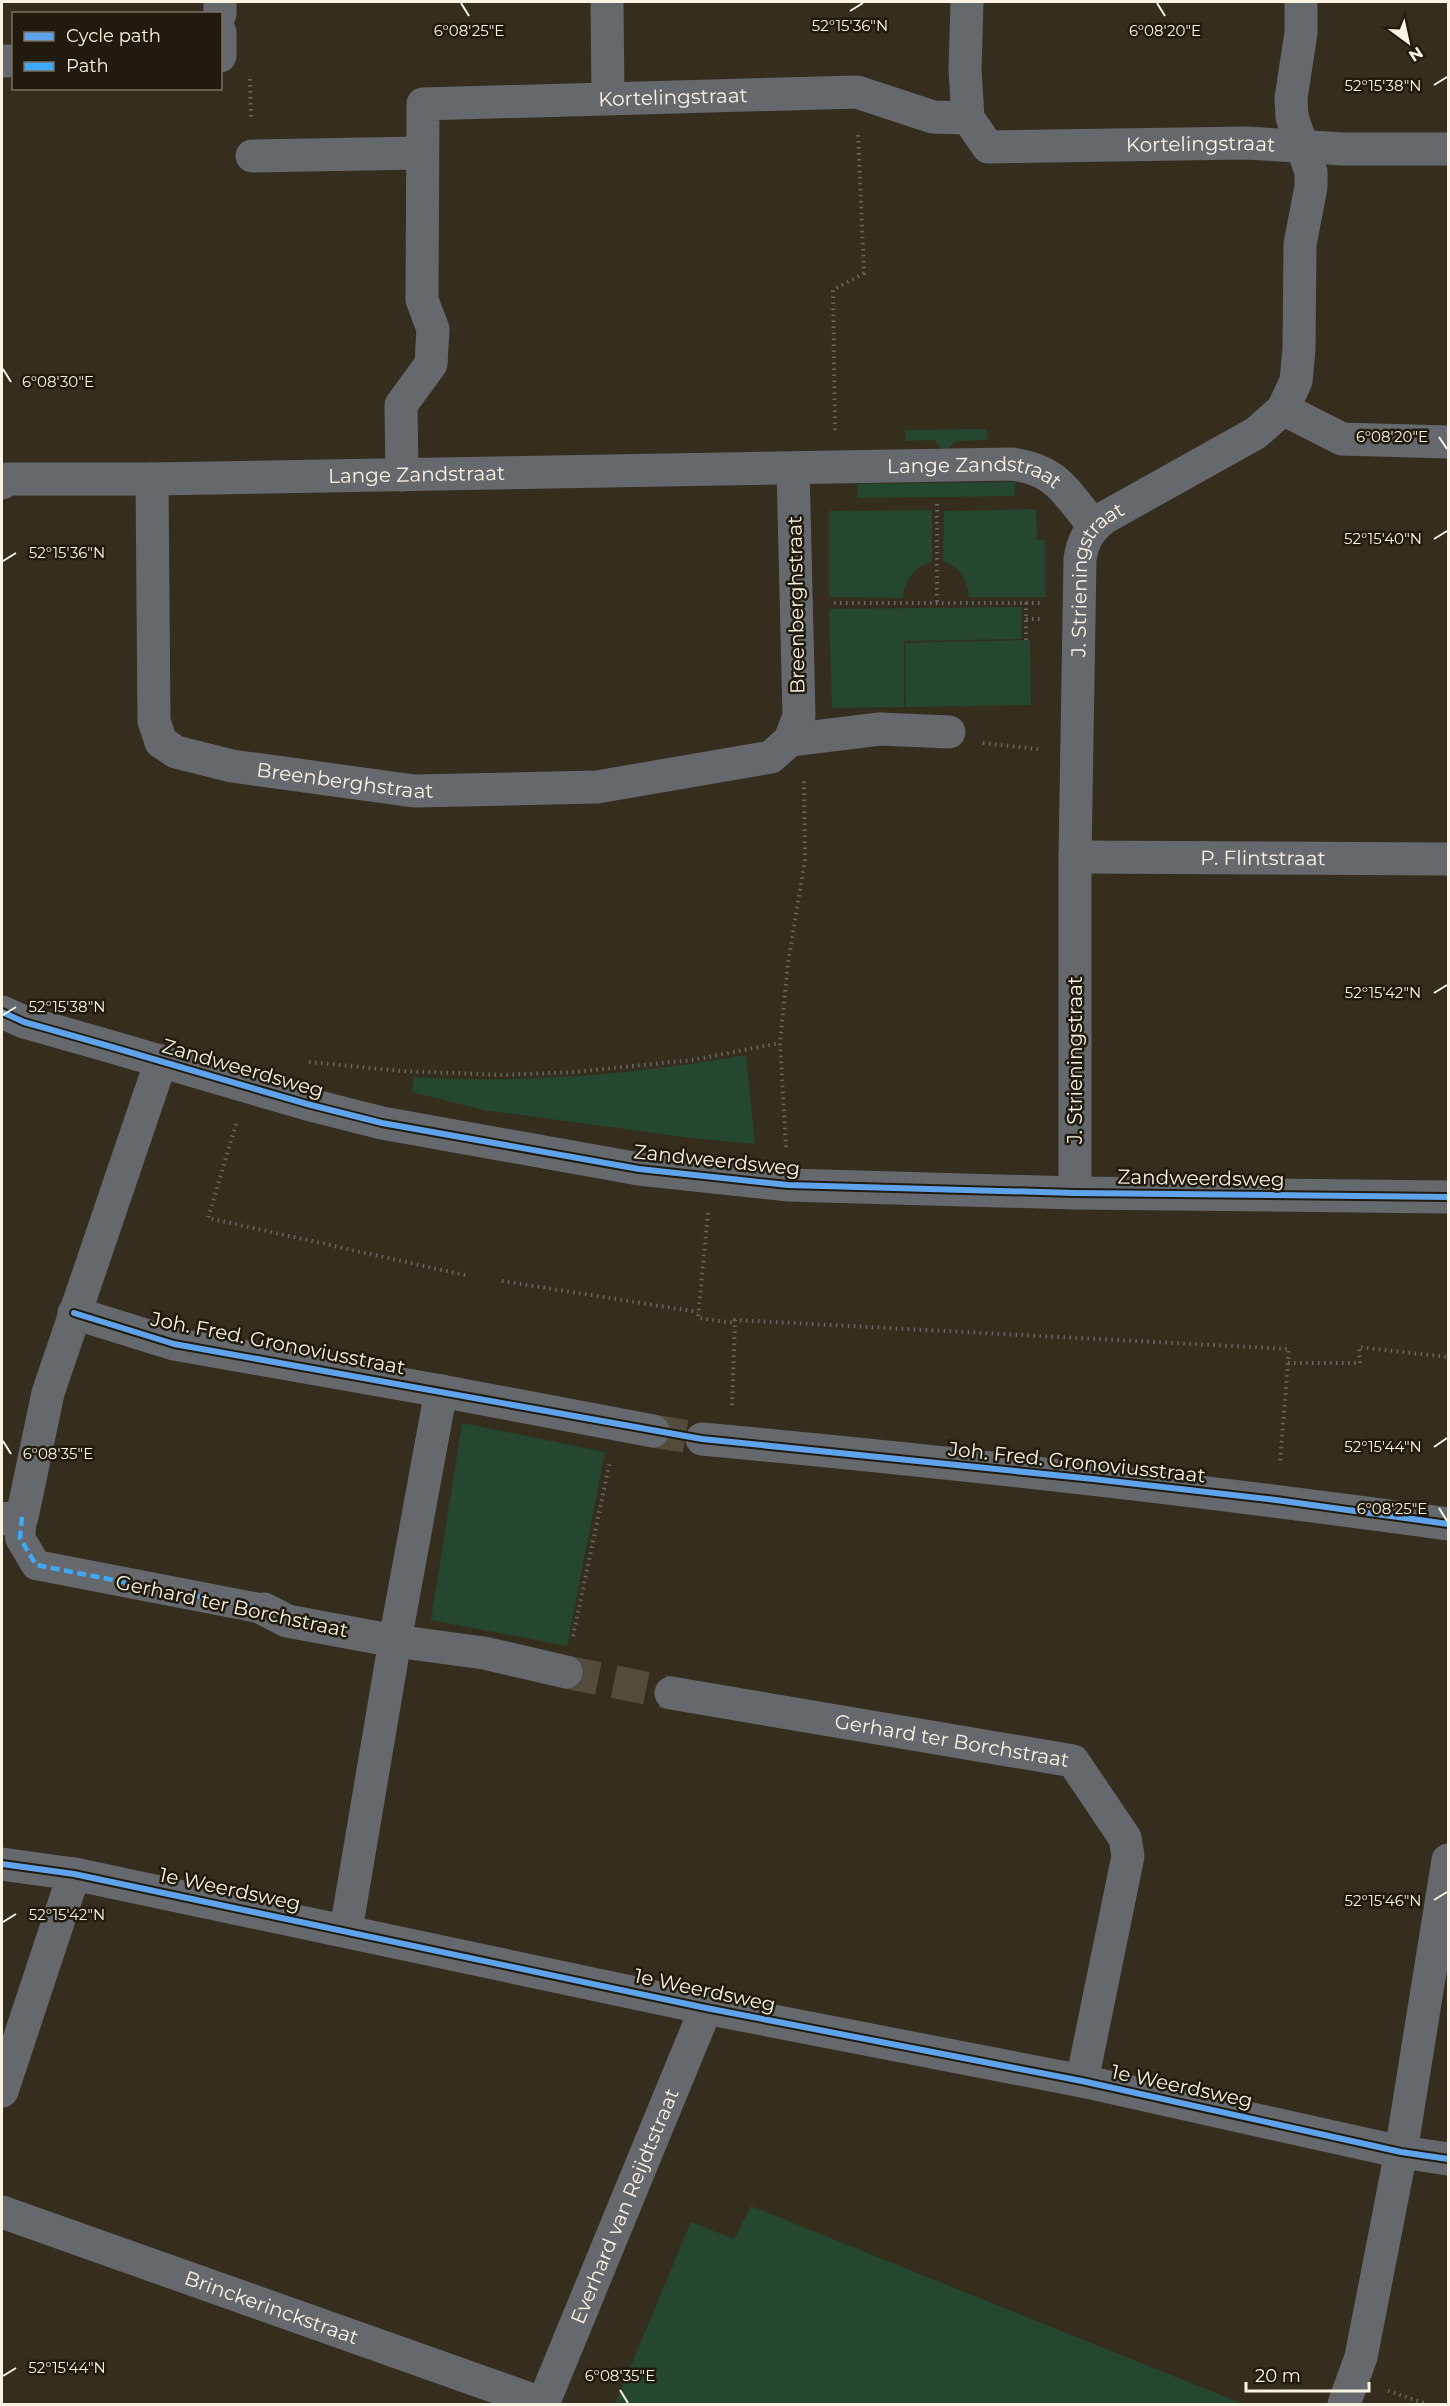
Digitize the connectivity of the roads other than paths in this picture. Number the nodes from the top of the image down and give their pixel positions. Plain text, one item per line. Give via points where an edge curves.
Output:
1 (607, 2) edge
2 (967, 2) edge
3 (1301, 2) edge
4 (608, 98) junction
5 (968, 118) junction
6 (1302, 146) junction
7 (1449, 149) edge
8 (421, 153) junction
9 (252, 156) road end
10 (1283, 408) junction
11 (1449, 442) edge
12 (793, 468) junction
13 (402, 475) junction
14 (152, 479) junction
15 (2, 483) edge
16 (1094, 526) junction
17 (949, 732) road end
18 (797, 740) junction
19 (1075, 857) junction
20 (1449, 859) edge
21 (2, 1012) edge
22 (161, 1061) junction
23 (1075, 1193) junction
24 (1449, 1197) edge
25 (74, 1313) junction
26 (441, 1391) junction
27 (653, 1431) tunnel mouth
28 (716, 1441) tunnel mouth
29 (12, 1518) edge
30 (1449, 1524) edge
31 (264, 1609) joint
32 (394, 1641) junction
33 (566, 1672) tunnel mouth
34 (671, 1693) tunnel mouth
35 (1449, 1860) edge
36 (2, 1864) edge
37 (74, 1874) junction
38 (346, 1930) junction
39 (706, 2008) junction
40 (1082, 2081) junction
41 (2, 2091) edge
42 (1401, 2151) junction
43 (1449, 2159) edge
44 (2, 2212) edge
45 (544, 2404) edge
46 (1344, 2404) edge

1 - 4 street
2 - 5 street
3 - 6 street, J. Strieningstraat via 1301,33 1291,98 1292,117
4 - 5 street, Kortelingstraat via 857,92 933,117
4 - 8 street, Kortelingstraat via 423,104
5 - 6 street, Kortelingstraat via 988,147 1246,143
6 - 7 street, Kortelingstraat
6 - 10 street, J. Strieningstraat via 1311,172 1311,187 1300,244 1296,381
8 - 9 street
8 - 13 street, Kortelingstraat via 422,300 433,329 432,352 431,364 400,405
10 - 11 street via 1342,439
10 - 16 street, J. Strieningstraat via 1256,433
12 - 13 street, Lange Zandstraat
12 - 16 street, Lange Zandstraat via 1030,466 1051,476
12 - 18 street, Breenberghstraat
13 - 14 street, Lange Zandstraat
14 - 15 street, Lange Zandstraat via 7,479
14 - 18 street, Breenberghstraat via 154,721 161,742 177,752 232,766 414,791 597,787 771,757
16 - 19 street, J. Strieningstraat via 1086,535 1080,559
17 - 18 street, Breenberghstraat via 880,729
19 - 20 street, P. Flintstraat
19 - 23 street, J. Strieningstraat
21 - 22 street, Zandweerdsweg via 24,1022
22 - 23 street, Zandweerdsweg via 393,1125 639,1169 788,1185
22 - 25 street
23 - 24 street, Zandweerdsweg
25 - 26 street, Joh. Fred. Gronoviusstraat via 174,1344
25 - 29 street
26 - 27 street, Joh. Fred. Gronoviusstraat
26 - 32 street
28 - 30 street, Joh. Fred. Gronoviusstraat via 1276,1500
29 - 31 street, Gerhard ter Borchstraat via 36,1565
31 - 32 street, Gerhard ter Borchstraat via 287,1620
32 - 33 street, Gerhard ter Borchstraat via 484,1653
32 - 38 street
34 - 40 street, Gerhard ter Borchstraat via 1073,1761 1125,1838 1128,1856
35 - 42 street
36 - 37 street, 1e Weerdsweg
37 - 38 street, 1e Weerdsweg
37 - 41 street
38 - 39 street, 1e Weerdsweg
39 - 40 street, 1e Weerdsweg
39 - 45 street, Everhard van Reijdtstraat
40 - 42 street, 1e Weerdsweg
42 - 43 street, 1e Weerdsweg
42 - 46 street via 1361,2357
44 - 45 street, Brinckerinckstraat

